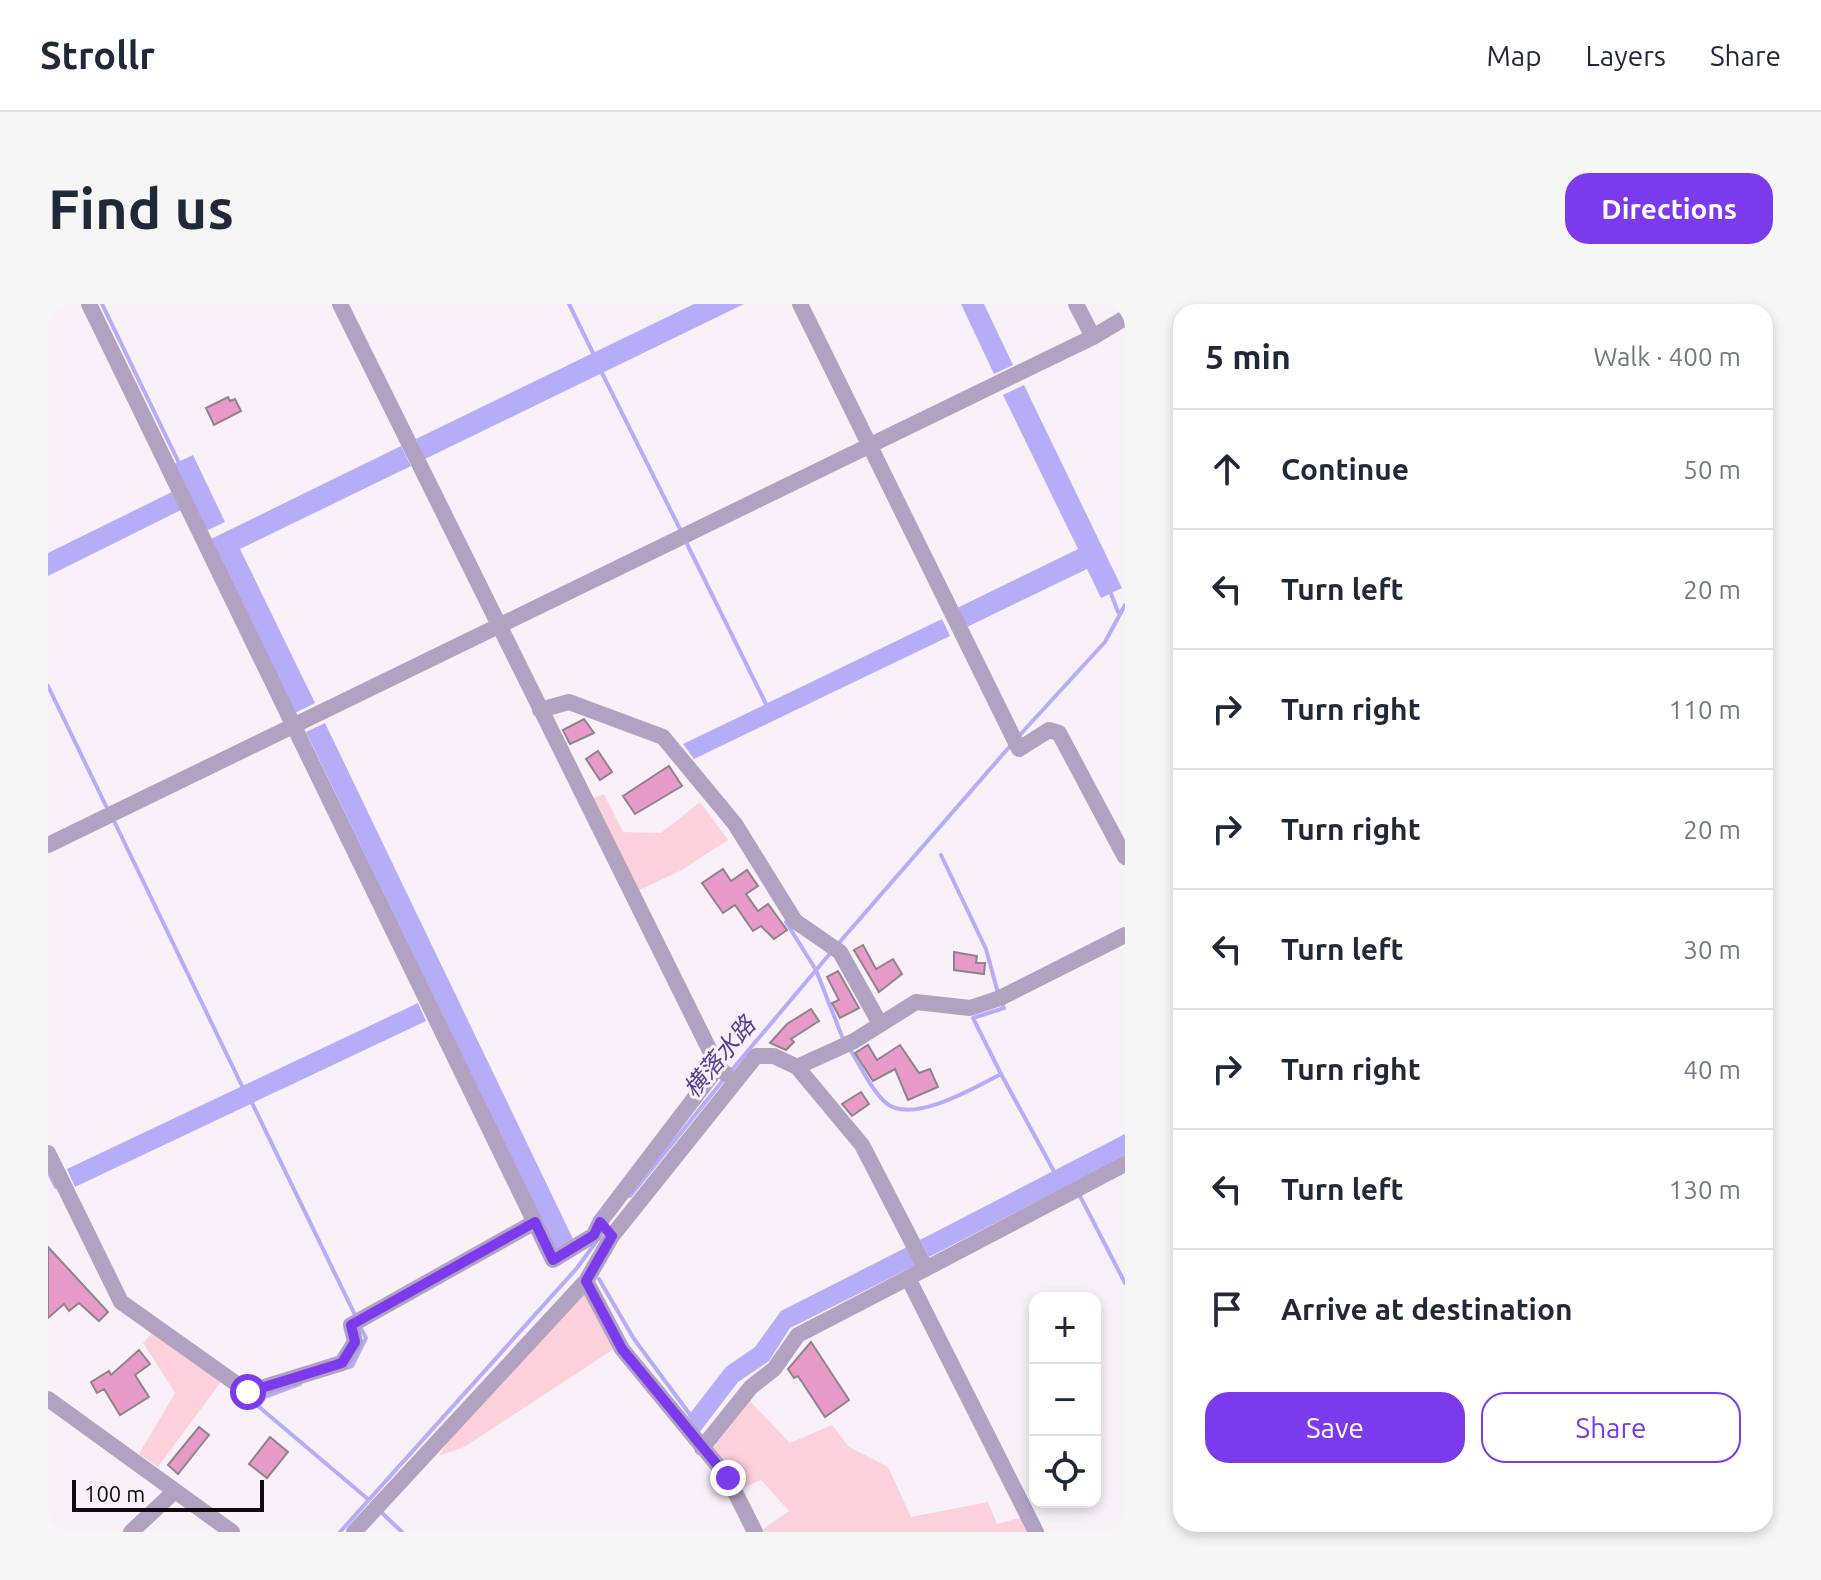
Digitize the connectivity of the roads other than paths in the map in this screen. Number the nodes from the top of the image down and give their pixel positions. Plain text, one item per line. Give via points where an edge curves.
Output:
1 (89, 304) edge
2 (340, 304) edge
3 (800, 304) edge
4 (1076, 304) edge
5 (1125, 318) edge
6 (1093, 337) junction
7 (869, 446) junction
8 (497, 626) junction
9 (540, 710) junction
10 (305, 720) junction
11 (1118, 825) edge
12 (48, 845) edge
13 (1125, 857) edge
14 (1125, 935) edge
15 (879, 1022) junction
16 (718, 1067) junction
17 (797, 1067) junction
18 (733, 1081) junction
19 (48, 1153) edge
20 (1125, 1164) edge
21 (535, 1222) junction
22 (600, 1222) junction
23 (612, 1236) junction
24 (920, 1258) junction
25 (908, 1278) junction
26 (586, 1281) junction
27 (48, 1399) edge
28 (702, 1448) junction
29 (175, 1491) junction
30 (131, 1532) edge
31 (232, 1532) edge
32 (354, 1532) edge
33 (755, 1532) edge
34 (1036, 1532) edge

1 - 10 street via 183,500
2 - 8 street
3 - 7 street
4 - 6 street
5 - 6 street
6 - 7 street
7 - 8 street
7 - 11 street via 1019,749 1049,730 1059,733
8 - 9 street
8 - 10 street
9 - 15 street via 569,702 663,737 735,824 795,921 836,948
9 - 16 street
10 - 12 street
10 - 21 street
11 - 13 street
14 - 15 street via 1000,998 970,1008 916,1002
15 - 17 street
16 - 18 street
16 - 22 street
17 - 18 street via 774,1056 756,1056
17 - 24 street via 862,1145
18 - 23 street
19 - 21 street via 121,1302 248,1392 342,1363 355,1342 357,1322
20 - 24 street
21 - 22 street via 553,1260 594,1235
22 - 23 street
23 - 26 street
24 - 25 street
25 - 28 street via 798,1335
25 - 34 street
26 - 28 street via 622,1349
26 - 32 street
27 - 29 street
28 - 33 street via 728,1478
29 - 30 street
29 - 31 street

